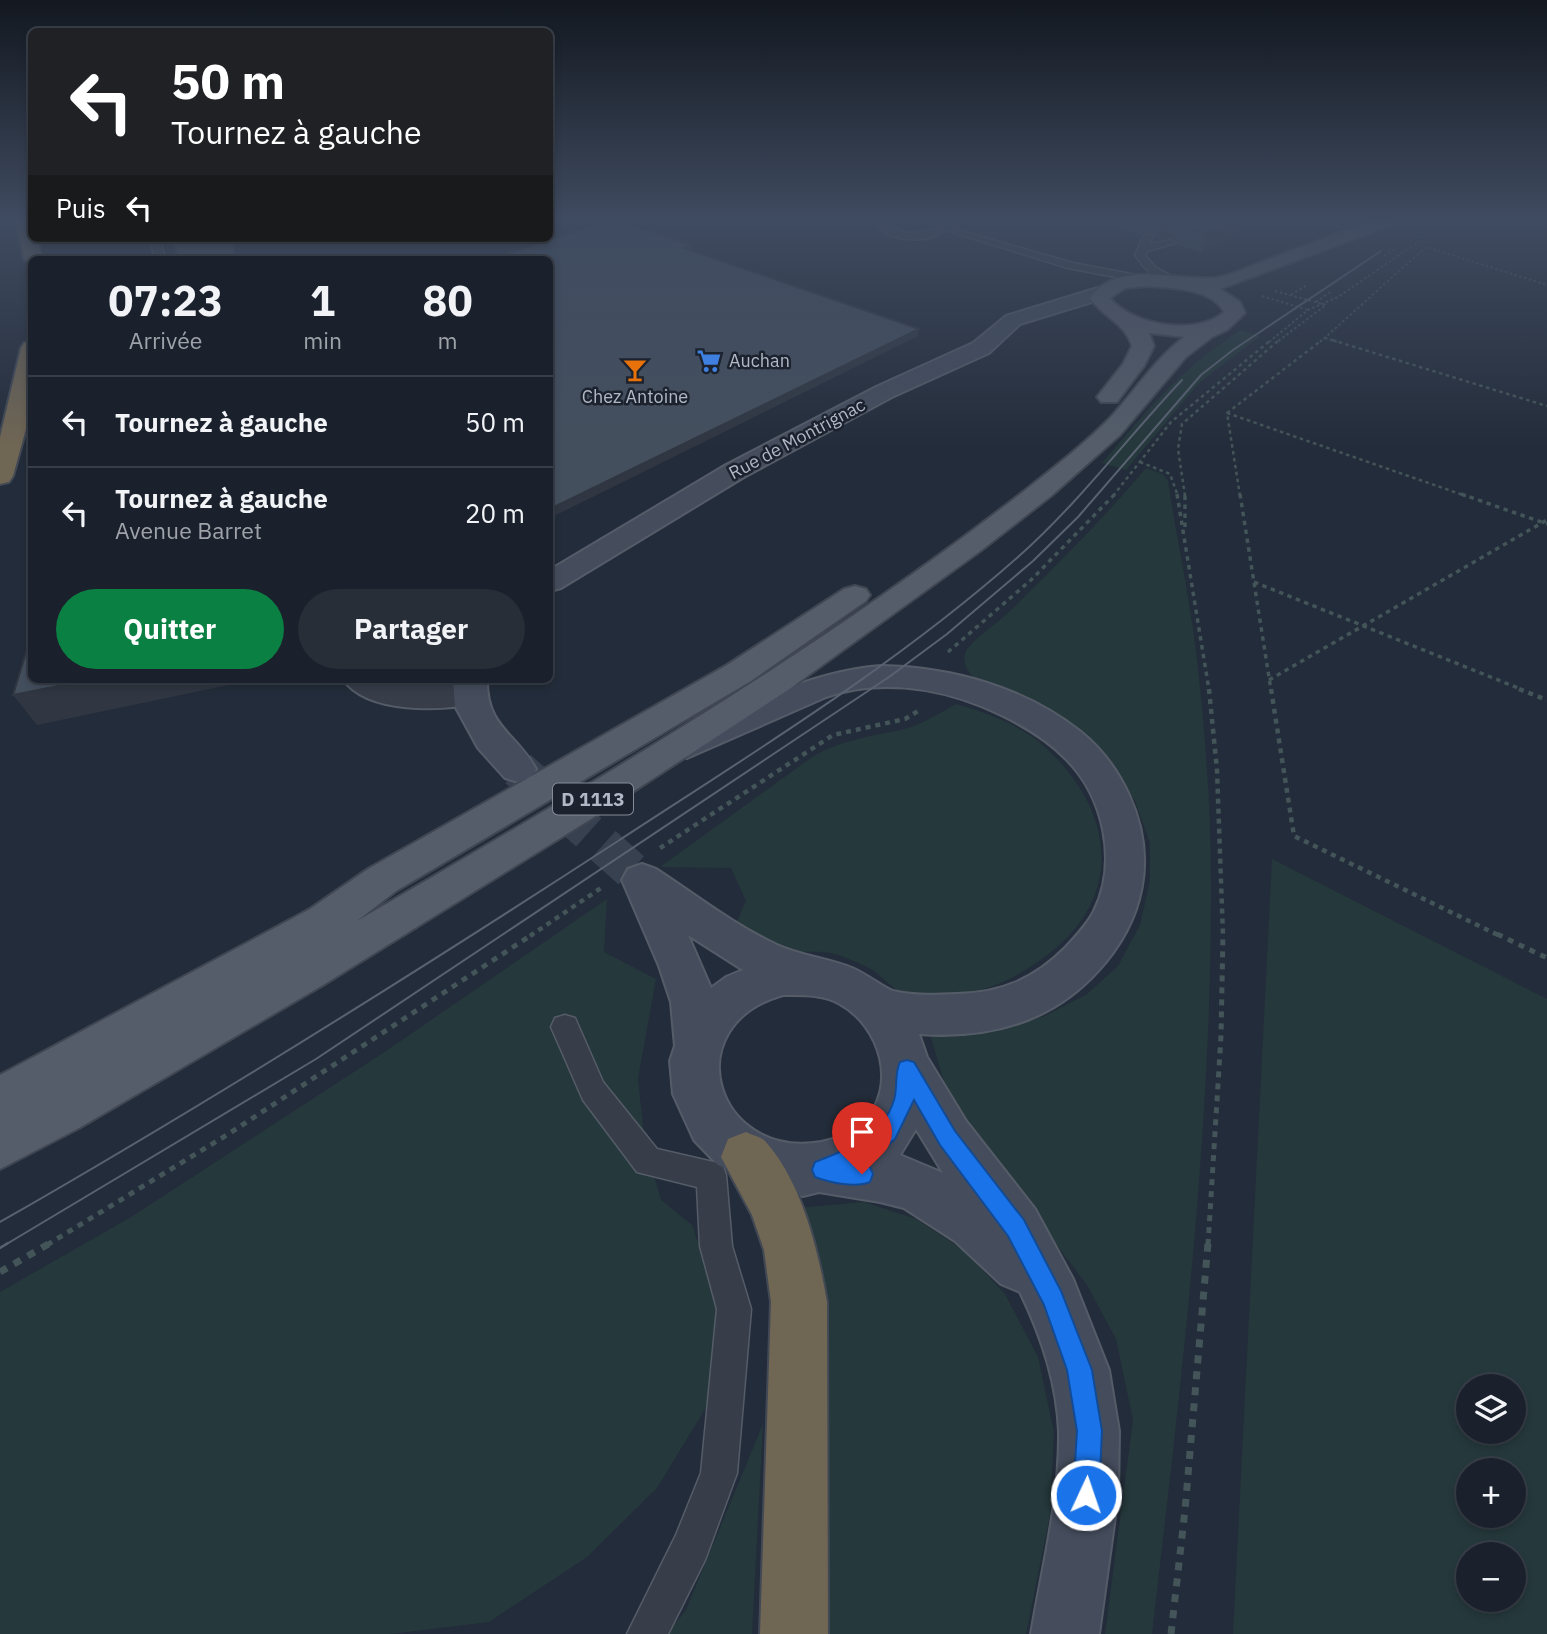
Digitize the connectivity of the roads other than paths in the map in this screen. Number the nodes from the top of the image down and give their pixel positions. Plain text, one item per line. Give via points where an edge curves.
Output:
1 (1090, 295) edge
2 (1102, 295) edge
3 (1217, 295) edge
4 (1238, 295) edge
5 (1049, 310) junction
6 (1227, 319) junction
7 (1127, 320) junction
8 (28, 367) edge
9 (0, 476) edge
10 (971, 514) dead end
11 (553, 580) edge
12 (872, 583) dead end
13 (365, 683) edge
14 (469, 687) edge
15 (660, 758) junction
16 (518, 769) tunnel mouth
17 (812, 976) junction
18 (880, 1009) junction
19 (565, 1027) dead end
20 (698, 1045) junction
21 (907, 1069) junction
22 (0, 1100) edge
23 (0, 1145) edge
24 (725, 1156) junction
25 (823, 1170) junction
26 (1053, 1299) junction
27 (647, 1634) edge
28 (794, 1634) edge
29 (1065, 1634) edge

1 - 5 main road, Rue de Montrignac
2 - 7 main road via 1104,306
3 - 6 main road via 1233,306
4 - 6 main road
5 - 7 main road, Rue de Montrignac
5 - 11 main road, Rue de Montrignac via 1013,320 981,348 884,392 735,471
6 - 7 main road via 1195,330
6 - 15 main road, D 1113 via 1187,342 1097,443 1008,517 863,622
7 - 10 main road via 1143,346 1119,386 1038,464
8 - 9 highway
12 - 22 main road, D 1113 via 739,673 382,880 325,921
13 - 14 street via 373,689 443,698
14 - 16 main road via 476,720
15 - 18 main road via 817,688 889,677 981,692 1021,709 1057,732 1088,760 1112,797 1124,835 1127,877 1117,914 1093,950 1058,981 1018,1004 970,1015
15 - 23 main road, D 1113 via 343,951
17 - 18 main road via 838,982
17 - 20 main road via 783,976 730,998 710,1019
17 - 20 main road via 765,960 728,940 642,880 694,1002
18 - 21 main road via 899,1036
19 - 24 lane via 593,1091 648,1163
20 - 24 main road via 694,1075 701,1107
21 - 25 main road via 904,1102 887,1132 859,1156
21 - 26 main road via 948,1138 1016,1228
24 - 25 main road via 783,1170
24 - 27 lane via 716,1246 734,1309 719,1473 691,1546
24 - 28 highway via 774,1202 791,1250 799,1302
25 - 26 main road via 882,1177 934,1194 993,1237
26 - 29 main road via 1080,1370 1089,1431 1086,1495

